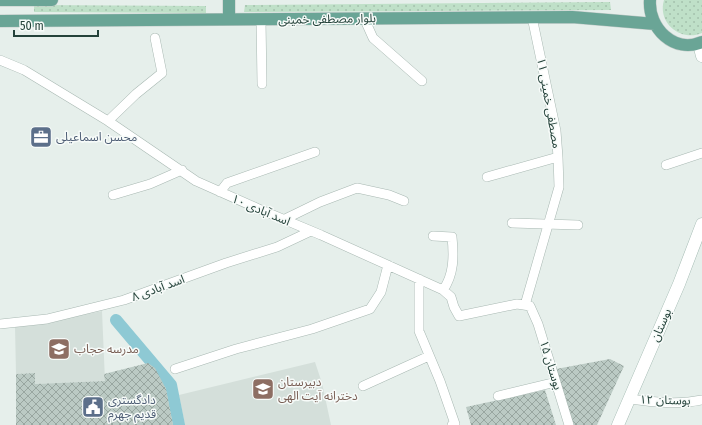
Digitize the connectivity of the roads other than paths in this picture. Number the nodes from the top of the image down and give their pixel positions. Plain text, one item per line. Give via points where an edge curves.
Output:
1 (0, 0) edge
2 (52, 0) edge
3 (229, 0) edge
4 (650, 0) edge
5 (0, 14) edge
6 (532, 17) junction
7 (364, 18) junction
8 (229, 19) junction
9 (261, 20) junction
10 (0, 21) edge
11 (654, 24) junction
12 (155, 38) dead end
13 (701, 43) edge
14 (702, 56) edge
15 (0, 60) edge
16 (422, 81) dead end
17 (262, 84) dead end
18 (108, 121) junction
19 (315, 152) dead end
20 (702, 153) edge
21 (558, 157) junction
22 (666, 165) dead end
23 (182, 170) junction
24 (487, 177) dead end
25 (220, 192) junction
26 (113, 195) dead end
27 (404, 201) dead end
28 (284, 220) junction
29 (512, 223) dead end
30 (702, 224) edge
31 (547, 225) junction
32 (578, 225) dead end
33 (310, 231) junction
34 (433, 236) dead end
35 (388, 265) junction
36 (419, 280) junction
37 (444, 290) junction
38 (528, 306) junction
39 (0, 324) edge
40 (429, 356) junction
41 (175, 369) dead end
42 (556, 382) junction
43 (363, 386) dead end
44 (498, 396) dead end
45 (629, 399) junction
46 (702, 400) edge
47 (452, 425) edge
48 (569, 425) edge
49 (618, 425) edge

1 - 2 main road
1 - 5 main road
3 - 8 main road
4 - 11 main road via 650,13
6 - 7 main road, بلوار مصطفی خمینی
6 - 11 main road, بلوار مصطفی خمینی via 572,17
6 - 21 street, مصطفی خمینی ۱۱ via 556,131
7 - 9 main road, بلوار مصطفی خمینی
7 - 16 street via 373,38
8 - 9 main road, بلوار مصطفی خمینی
8 - 10 main road, بلوار مصطفی خمینی
9 - 17 street
11 - 13 main road via 663,35 674,42 686,45
12 - 18 street via 162,73
13 - 14 main road
15 - 18 street, اسد آبادی ۱۰ via 24,70
18 - 23 street, اسد آبادی ۱۰
19 - 25 street via 227,183
20 - 22 street
21 - 24 street
21 - 31 street, مصطفی خمینی ۱۱ via 559,186
23 - 25 street, اسد آبادی ۱۰
23 - 26 street via 150,184
25 - 28 street, اسد آبادی ۱۰
27 - 28 street via 357,188 320,202
28 - 33 street, اسد آبادی ۱۰
29 - 31 street
30 - 45 main road, بوستان
31 - 32 street
31 - 38 street, مصطفی خمینی ۱۱
33 - 35 street, اسد آبادی ۱۰
33 - 39 street, اسد آبادی ۸ via 277,247 226,262 124,300 47,319
34 - 37 street via 452,238 454,256 450,281
35 - 36 street, اسد آبادی ۱۰
35 - 41 street via 381,292 370,309 312,329
36 - 37 street, اسد آبادی ۱۰
36 - 40 street via 419,332
37 - 38 street via 451,297 459,316 517,304
38 - 42 street, بوستان ۱۵ via 538,324
40 - 43 street
40 - 47 street via 455,424
42 - 44 street
42 - 48 street, بوستان ۱۵
45 - 46 street, ۱۲ بوستان via 689,403
45 - 49 main road, بوستان

